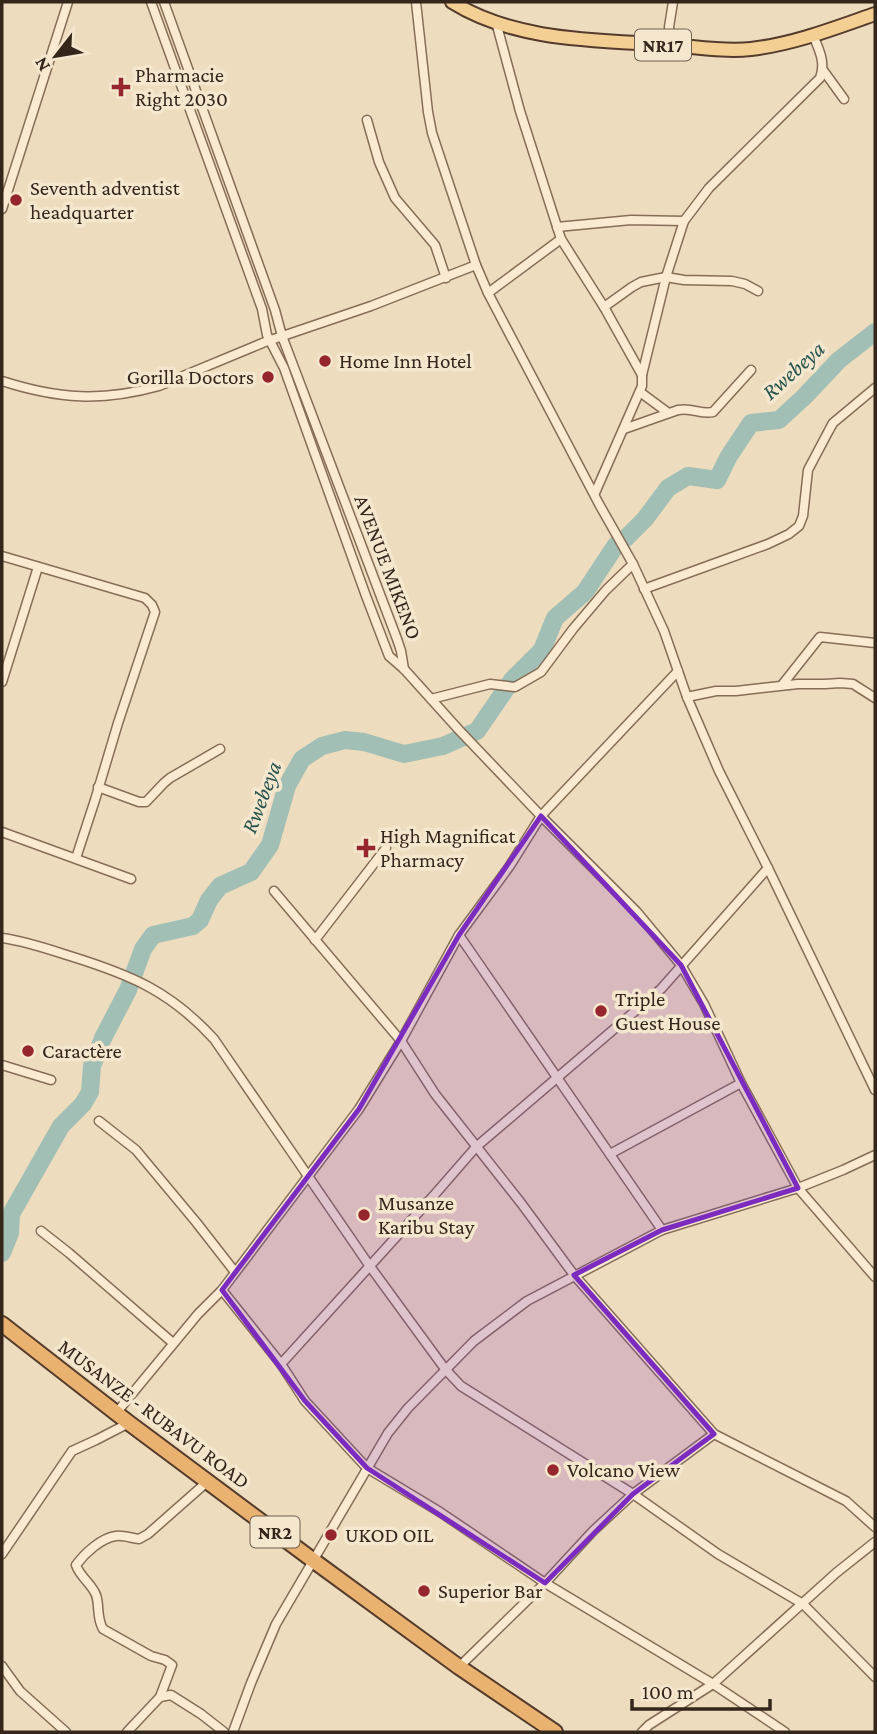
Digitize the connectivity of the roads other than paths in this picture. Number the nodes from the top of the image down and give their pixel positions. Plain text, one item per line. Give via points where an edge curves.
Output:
1 (68, 2) edge
2 (151, 2) edge
3 (164, 2) edge
4 (416, 2) edge
5 (452, 2) edge
6 (673, 2) edge
7 (875, 14) edge
8 (496, 23) junction
9 (813, 35) junction
10 (672, 46) junction
11 (823, 70) junction
12 (844, 99) dead end
13 (367, 120) dead end
14 (2, 209) edge
15 (684, 220) junction
16 (557, 227) junction
17 (561, 239) junction
18 (476, 265) junction
19 (666, 277) junction
20 (446, 278) junction
21 (758, 291) dead end
22 (488, 293) junction
23 (604, 307) junction
24 (282, 336) junction
25 (271, 341) junction
26 (751, 370) dead end
27 (642, 375) junction
28 (2, 381) edge
29 (875, 388) edge
30 (640, 392) junction
31 (667, 412) junction
32 (624, 429) junction
33 (595, 493) junction
34 (2, 556) edge
35 (633, 564) junction
36 (38, 567) junction
37 (644, 589) junction
38 (875, 643) edge
39 (404, 669) junction
40 (678, 671) junction
41 (2, 682) edge
42 (782, 685) junction
43 (688, 697) junction
44 (875, 698) edge
45 (431, 699) junction
46 (220, 749) dead end
47 (98, 787) junction
48 (541, 816) junction
49 (2, 832) edge
50 (386, 848) dead end
51 (76, 858) junction
52 (768, 868) junction
53 (131, 878) dead end
54 (274, 891) dead end
55 (459, 935) junction
56 (2, 939) edge
57 (315, 940) junction
58 (681, 965) junction
59 (401, 1041) junction
60 (2, 1065) edge
61 (558, 1076) junction
62 (51, 1080) dead end
63 (741, 1083) junction
64 (875, 1090) edge
65 (99, 1121) dead end
66 (476, 1147) junction
67 (610, 1154) junction
68 (875, 1155) edge
69 (309, 1177) junction
70 (798, 1188) junction
71 (662, 1230) junction
72 (41, 1231) dead end
73 (369, 1265) junction
74 (235, 1272) junction
75 (574, 1275) junction
76 (875, 1277) edge
77 (222, 1290) junction
78 (2, 1324) edge
79 (173, 1343) junction
80 (281, 1364) junction
81 (445, 1369) junction
82 (117, 1412) junction
83 (129, 1423) junction
84 (714, 1434) junction
85 (367, 1468) junction
86 (207, 1482) junction
87 (633, 1494) junction
88 (875, 1527) edge
89 (875, 1542) edge
90 (2, 1554) edge
91 (314, 1561) junction
92 (545, 1583) junction
93 (803, 1604) junction
94 (2, 1666) edge
95 (459, 1667) junction
96 (875, 1677) edge
97 (713, 1684) junction
98 (160, 1697) junction
99 (66, 1732) edge
100 (127, 1732) edge
101 (224, 1732) edge
102 (233, 1732) edge
103 (555, 1732) edge
104 (642, 1732) edge
105 (785, 1732) edge

1 - 14 street
2 - 25 street, AVENUE MIKENO
3 - 24 street, AVENUE MIKENO
4 - 18 street via 432,133
5 - 8 main road, NR17
6 - 10 street
7 - 9 main road, NR17
8 - 10 main road, NR17 via 574,39
8 - 16 street
9 - 10 main road, NR17 via 749,50
9 - 11 street
11 - 12 street
11 - 15 street
13 - 20 street via 395,198 435,245
15 - 16 street
15 - 19 street
16 - 17 street
17 - 22 street
17 - 23 street
18 - 20 street
18 - 22 street
19 - 21 street via 732,281
19 - 23 street via 642,282
19 - 27 street
20 - 24 street
22 - 33 street
23 - 27 street
24 - 25 street
24 - 39 street, AVENUE MIKENO via 397,639
25 - 28 street via 159,386 123,394 51,394
25 - 39 street, AVENUE MIKENO via 389,656
26 - 31 street via 713,412 687,408
27 - 30 street
29 - 37 street via 833,423 808,470 799,526 768,544
30 - 31 street
30 - 32 street
31 - 32 street
32 - 33 street
33 - 35 street
34 - 36 street
35 - 37 street
35 - 45 street via 606,590 541,672 516,687 490,684
36 - 41 street
36 - 47 street via 145,598 155,612
37 - 40 street
38 - 42 street via 820,636
39 - 45 street
40 - 43 street
40 - 48 street
42 - 43 street
42 - 44 street via 846,683
43 - 52 street
45 - 48 street
46 - 47 street via 170,778 146,802
47 - 51 street
48 - 55 street
48 - 58 street via 637,912
49 - 51 street
50 - 57 street
51 - 53 street
52 - 58 street
52 - 64 street
54 - 57 street
55 - 59 street
55 - 61 street
56 - 69 street via 115,970 156,990 195,1018
57 - 59 street
58 - 61 street via 653,997
58 - 63 street
59 - 66 street
59 - 69 street
60 - 62 street
61 - 66 street
61 - 67 street
63 - 67 street
63 - 70 street
65 - 74 street via 136,1150
66 - 73 street
66 - 75 street
67 - 71 street
68 - 70 street
69 - 73 street
69 - 74 street
70 - 71 street
70 - 76 street
71 - 75 street
72 - 79 street
73 - 80 street
73 - 81 street
74 - 77 street
75 - 81 street via 527,1301
75 - 84 street
77 - 79 street
77 - 80 street
78 - 82 highway, MUSANZE - RUBAVU ROAD / NR2
79 - 82 street
80 - 85 street via 305,1401
81 - 85 street via 401,1416
81 - 87 street via 461,1386
82 - 83 highway, MUSANZE - RUBAVU ROAD / NR2
83 - 86 highway, MUSANZE - RUBAVU ROAD / NR2
83 - 90 street via 72,1451
84 - 87 street
84 - 88 street via 846,1501
85 - 91 street
85 - 92 street
86 - 91 highway, MUSANZE - RUBAVU ROAD / NR2
86 - 98 street via 148,1534 139,1539 112,1537 85,1552 76,1565 96,1595 103,1629 172,1665
87 - 92 street
87 - 93 street via 718,1554
89 - 93 street
91 - 95 highway, MUSANZE - RUBAVU ROAD / NR2
91 - 102 street via 276,1624
92 - 95 street
92 - 97 street
93 - 96 street
93 - 97 street
94 - 99 street via 20,1691
95 - 103 highway, MUSANZE - RUBAVU ROAD / NR2
97 - 104 street
97 - 105 street
98 - 100 street
98 - 101 street via 171,1695

